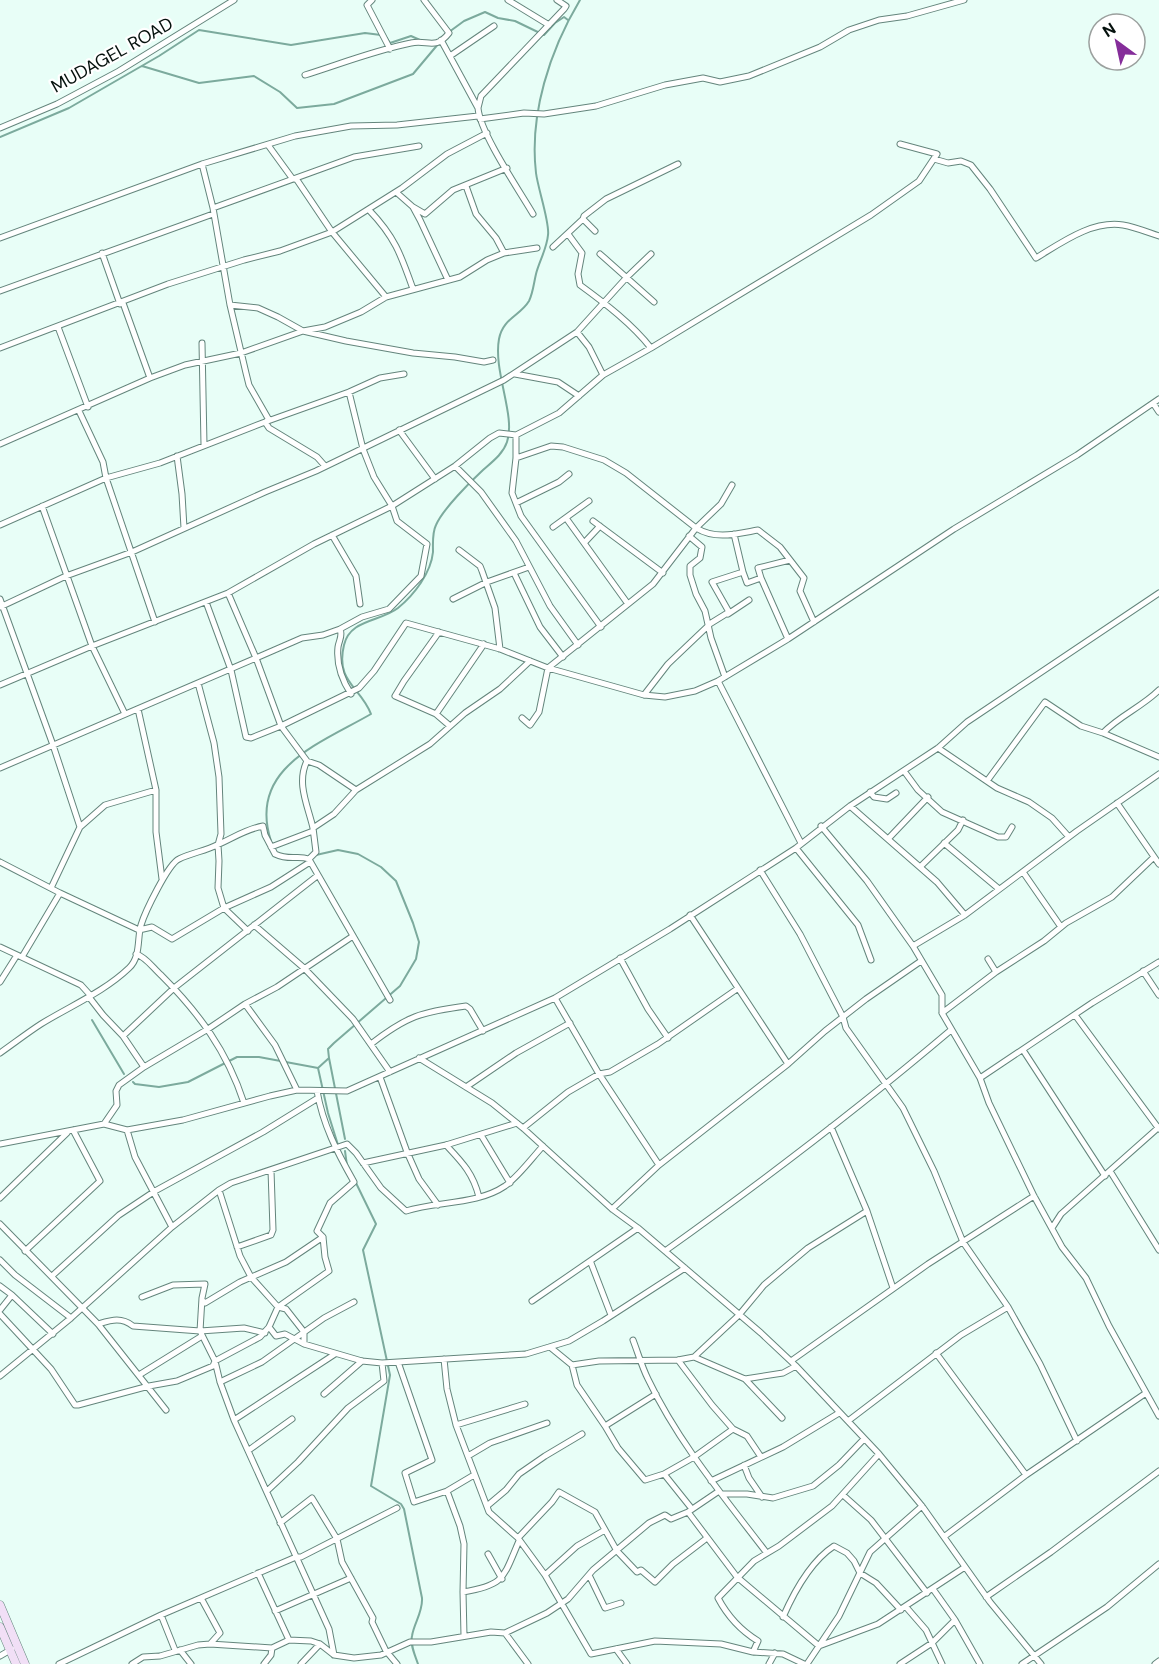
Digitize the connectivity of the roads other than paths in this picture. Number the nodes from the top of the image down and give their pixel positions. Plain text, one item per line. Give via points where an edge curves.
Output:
1 (234, 0) edge
2 (372, 0) edge
3 (424, 0) edge
4 (508, 0) edge
5 (557, 0) edge
6 (964, 0) edge
7 (549, 25) junction
8 (494, 26) dead end
9 (441, 40) junction
10 (390, 49) junction
11 (450, 56) junction
12 (305, 75) dead end
13 (478, 108) junction
14 (479, 118) junction
15 (0, 128) edge
16 (487, 133) junction
17 (900, 144) dead end
18 (268, 145) junction
19 (419, 146) dead end
20 (934, 159) junction
21 (202, 164) junction
22 (678, 164) dead end
23 (507, 168) junction
24 (292, 178) junction
25 (466, 186) junction
26 (396, 192) junction
27 (413, 207) junction
28 (369, 210) junction
29 (213, 211) junction
30 (533, 214) dead end
31 (583, 219) junction
32 (595, 231) dead end
33 (332, 232) junction
34 (568, 234) junction
35 (1159, 236) edge
36 (0, 238) edge
37 (553, 247) dead end
38 (537, 248) dead end
39 (102, 253) junction
40 (504, 253) junction
41 (600, 254) dead end
42 (651, 254) dead end
43 (224, 268) junction
44 (627, 277) junction
45 (448, 280) junction
46 (413, 290) junction
47 (0, 291) edge
48 (386, 297) junction
49 (603, 302) junction
50 (654, 302) dead end
51 (122, 303) junction
52 (230, 305) junction
53 (58, 327) junction
54 (303, 331) junction
55 (577, 332) junction
56 (202, 343) dead end
57 (0, 348) edge
58 (651, 348) junction
59 (241, 353) junction
60 (493, 360) dead end
61 (203, 361) junction
62 (404, 374) dead end
63 (515, 374) junction
64 (603, 375) junction
65 (150, 378) junction
66 (349, 392) junction
67 (579, 396) junction
68 (1156, 401) edge
69 (88, 407) junction
70 (79, 411) junction
71 (1159, 412) edge
72 (267, 421) junction
73 (399, 430) junction
74 (514, 435) junction
75 (0, 444) edge
76 (204, 445) junction
77 (363, 449) junction
78 (177, 456) junction
79 (516, 458) junction
80 (325, 466) junction
81 (455, 466) junction
82 (569, 474) dead end
83 (106, 478) junction
84 (435, 479) junction
85 (732, 485) dead end
86 (589, 501) dead end
87 (516, 503) junction
88 (42, 506) junction
89 (392, 506) junction
90 (566, 518) junction
91 (593, 521) dead end
92 (0, 525) edge
93 (600, 526) junction
94 (553, 527) dead end
95 (184, 528) junction
96 (696, 528) junction
97 (734, 534) junction
98 (332, 535) junction
99 (689, 536) junction
100 (585, 542) junction
101 (459, 550) dead end
102 (132, 552) junction
103 (789, 560) junction
104 (529, 567) junction
105 (743, 572) junction
106 (514, 573) junction
107 (663, 573) junction
108 (66, 576) junction
109 (761, 578) junction
110 (487, 582) junction
111 (228, 593) junction
112 (1158, 596) edge
113 (453, 599) dead end
114 (749, 600) dead end
115 (206, 602) junction
116 (1, 604) edge
117 (360, 604) dead end
118 (628, 604) junction
119 (155, 622) junction
120 (814, 622) junction
121 (708, 625) junction
122 (601, 627) junction
123 (341, 632) junction
124 (439, 632) junction
125 (350, 638) dead end
126 (788, 639) junction
127 (484, 644) junction
128 (579, 645) junction
129 (92, 646) junction
130 (500, 649) junction
131 (563, 657) junction
132 (256, 658) junction
133 (530, 661) junction
134 (549, 668) junction
135 (231, 670) junction
136 (28, 674) junction
137 (725, 677) junction
138 (718, 681) junction
139 (198, 683) junction
140 (0, 685) edge
141 (1159, 690) edge
142 (351, 694) junction
143 (644, 695) junction
144 (138, 709) junction
145 (125, 714) junction
146 (436, 714) junction
147 (522, 718) dead end
148 (281, 726) junction
149 (450, 726) junction
150 (1103, 733) junction
151 (53, 745) junction
152 (938, 748) junction
153 (1159, 757) edge
154 (305, 760) junction
155 (0, 768) edge
156 (904, 771) junction
157 (1159, 774) edge
158 (987, 781) junction
159 (156, 790) junction
160 (356, 790) junction
161 (870, 792) junction
162 (896, 793) dead end
163 (928, 797) junction
164 (1117, 803) junction
165 (850, 806) junction
166 (963, 820) junction
167 (822, 826) junction
168 (1012, 827) dead end
169 (80, 828) junction
170 (313, 830) junction
171 (1069, 837) junction
172 (888, 839) junction
173 (801, 843) junction
174 (944, 843) junction
175 (218, 845) junction
176 (273, 846) junction
177 (795, 848) junction
178 (1154, 857) junction
179 (310, 860) junction
180 (0, 862) edge
181 (1159, 864) edge
182 (921, 867) junction
183 (760, 870) junction
184 (1023, 872) junction
185 (317, 876) junction
186 (162, 879) junction
187 (51, 888) junction
188 (999, 890) junction
189 (60, 893) junction
190 (224, 908) junction
191 (690, 915) junction
192 (965, 915) junction
193 (254, 925) junction
194 (1061, 927) junction
195 (140, 930) junction
196 (248, 931) junction
197 (353, 936) junction
198 (913, 946) junction
199 (0, 947) edge
200 (136, 954) junction
201 (20, 956) junction
202 (620, 958) junction
203 (988, 959) dead end
204 (871, 960) dead end
205 (921, 961) junction
206 (1159, 962) edge
207 (304, 968) junction
208 (1143, 971) junction
209 (996, 972) junction
210 (0, 982) edge
211 (174, 988) junction
212 (738, 989) junction
213 (1159, 995) edge
214 (90, 997) junction
215 (555, 998) junction
216 (390, 1000) dead end
217 (244, 1004) junction
218 (942, 1012) junction
219 (1074, 1015) junction
220 (843, 1017) junction
221 (570, 1023) junction
222 (208, 1029) junction
223 (483, 1030) junction
224 (951, 1030) junction
225 (123, 1036) junction
226 (668, 1038) junction
227 (371, 1044) junction
228 (1023, 1050) junction
229 (0, 1053) edge
230 (419, 1058) junction
231 (788, 1064) junction
232 (144, 1067) junction
233 (390, 1072) junction
234 (599, 1074) junction
235 (380, 1077) junction
236 (980, 1078) junction
237 (886, 1084) junction
238 (466, 1087) junction
239 (297, 1090) junction
240 (317, 1091) junction
241 (318, 1098) junction
242 (244, 1103) junction
243 (104, 1125) junction
244 (520, 1126) junction
245 (831, 1127) junction
246 (1159, 1128) edge
247 (127, 1130) junction
248 (71, 1131) junction
249 (481, 1135) junction
250 (0, 1144) edge
251 (446, 1145) junction
252 (543, 1146) junction
253 (335, 1148) junction
254 (407, 1152) junction
255 (363, 1163) junction
256 (659, 1166) junction
257 (271, 1170) junction
258 (1108, 1174) junction
259 (510, 1183) junction
260 (219, 1190) junction
261 (154, 1191) junction
262 (1034, 1196) junction
263 (479, 1197) junction
264 (0, 1198) edge
265 (438, 1205) junction
266 (612, 1209) junction
267 (867, 1211) junction
268 (0, 1224) edge
269 (172, 1227) junction
270 (638, 1228) junction
271 (1052, 1228) junction
272 (323, 1237) junction
273 (963, 1242) junction
274 (237, 1247) junction
275 (1159, 1250) edge
276 (25, 1251) junction
277 (665, 1251) junction
278 (0, 1260) edge
279 (591, 1263) junction
280 (685, 1268) junction
281 (52, 1276) junction
282 (251, 1277) junction
283 (0, 1286) edge
284 (893, 1288) junction
285 (12, 1295) junction
286 (142, 1297) dead end
287 (203, 1300) junction
288 (532, 1301) dead end
289 (354, 1302) dead end
290 (278, 1307) junction
291 (1008, 1307) junction
292 (81, 1308) junction
293 (0, 1312) edge
294 (611, 1315) junction
295 (739, 1315) junction
296 (71, 1318) junction
297 (98, 1324) junction
298 (269, 1327) junction
299 (265, 1332) junction
300 (304, 1332) junction
301 (53, 1334) junction
302 (201, 1334) junction
303 (294, 1339) junction
304 (633, 1340) dead end
305 (304, 1344) junction
306 (550, 1347) junction
307 (33, 1350) junction
308 (936, 1353) junction
309 (335, 1354) junction
310 (694, 1357) junction
311 (444, 1359) junction
312 (678, 1360) junction
313 (215, 1361) junction
314 (362, 1361) junction
315 (385, 1362) junction
316 (398, 1362) junction
317 (642, 1362) junction
318 (793, 1364) junction
319 (572, 1365) junction
320 (139, 1375) junction
321 (0, 1376) edge
322 (746, 1379) junction
323 (220, 1382) junction
324 (149, 1386) junction
325 (1146, 1393) junction
326 (324, 1394) dead end
327 (656, 1394) junction
328 (525, 1404) dead end
329 (166, 1410) dead end
330 (839, 1413) junction
331 (1159, 1416) edge
332 (782, 1418) dead end
333 (292, 1419) dead end
334 (234, 1420) junction
335 (848, 1421) junction
336 (547, 1423) dead end
337 (456, 1425) junction
338 (605, 1426) junction
339 (733, 1429) junction
340 (582, 1434) dead end
341 (864, 1439) junction
342 (1077, 1441) junction
343 (249, 1450) junction
344 (879, 1454) junction
345 (468, 1456) junction
346 (694, 1456) junction
347 (761, 1457) junction
348 (744, 1465) junction
349 (1159, 1471) edge
350 (664, 1474) junction
351 (474, 1475) junction
352 (1026, 1475) junction
353 (711, 1481) junction
354 (267, 1491) junction
355 (447, 1491) junction
356 (721, 1492) junction
357 (843, 1495) junction
358 (762, 1497) junction
359 (487, 1506) junction
360 (922, 1506) junction
361 (397, 1508) dead end
362 (690, 1510) junction
363 (280, 1523) junction
364 (604, 1530) junction
365 (945, 1536) junction
366 (707, 1538) junction
367 (884, 1538) junction
368 (337, 1539) junction
369 (519, 1540) junction
370 (617, 1551) junction
371 (766, 1552) junction
372 (488, 1554) dead end
373 (296, 1557) junction
374 (1159, 1564) edge
375 (965, 1568) junction
376 (258, 1573) junction
377 (860, 1573) junction
378 (544, 1575) junction
379 (589, 1575) junction
380 (737, 1577) junction
381 (351, 1578) junction
382 (502, 1579) junction
383 (933, 1589) junction
384 (463, 1592) junction
385 (927, 1593) junction
386 (314, 1594) junction
387 (986, 1597) junction
388 (201, 1598) junction
389 (621, 1603) dead end
390 (561, 1604) junction
391 (0, 1605) edge
392 (903, 1609) junction
393 (275, 1611) junction
394 (161, 1615) junction
395 (783, 1617) junction
396 (955, 1620) junction
397 (0, 1627) edge
398 (505, 1633) junction
399 (465, 1636) junction
400 (289, 1641) junction
401 (932, 1642) junction
402 (210, 1644) junction
403 (320, 1644) junction
404 (819, 1646) junction
405 (14, 1648) junction
406 (272, 1648) junction
407 (616, 1649) junction
408 (177, 1650) junction
409 (386, 1652) junction
410 (753, 1652) junction
411 (775, 1653) junction
412 (334, 1655) junction
413 (1034, 1655) junction
414 (0, 1656) edge
415 (341, 1661) edge
416 (16, 1664) edge
417 (25, 1664) edge
418 (59, 1664) edge
419 (132, 1664) edge
420 (191, 1664) edge
421 (264, 1664) edge
422 (301, 1664) edge
423 (397, 1664) edge
424 (528, 1664) edge
425 (627, 1664) edge
426 (769, 1664) edge
427 (806, 1664) edge
428 (900, 1664) edge
429 (942, 1664) edge
430 (980, 1664) edge
431 (1022, 1664) edge
432 (1041, 1664) edge

1 - 15 street, MUDAGEL ROAD via 119,71
2 - 10 street via 367,5
3 - 9 street via 449,33
4 - 7 street
5 - 7 street via 566,6
6 - 14 street via 849,30 820,47 749,76 665,85 596,106
7 - 13 street via 481,96
8 - 11 street
9 - 10 street via 433,45 414,42
9 - 11 street
10 - 12 street
11 - 13 street
13 - 14 street
14 - 16 street
14 - 18 street via 351,126
16 - 23 street
16 - 26 street via 447,154
17 - 20 street via 937,154
18 - 21 street
18 - 24 street
19 - 24 street via 354,157
20 - 35 street via 948,163 961,160 971,165 1036,258 1069,238 1108,224
20 - 58 street via 919,180 871,215
21 - 29 street
21 - 36 street
22 - 31 street via 606,199
23 - 25 street
23 - 30 street
24 - 29 street
24 - 33 street
25 - 27 street via 453,190 425,214
25 - 40 street via 476,214
26 - 27 street
26 - 28 street
27 - 45 street
28 - 33 street
28 - 46 street via 397,245
29 - 39 street
29 - 43 street
31 - 32 street
31 - 34 street
33 - 43 street
33 - 48 street
34 - 37 street
34 - 49 street via 582,253 580,285
38 - 40 street
39 - 47 street
39 - 51 street
40 - 45 street
41 - 44 street
42 - 44 street
43 - 51 street via 168,284
43 - 52 street
44 - 49 street
44 - 50 street
45 - 46 street
46 - 48 street
48 - 54 street via 325,327
49 - 55 street
49 - 58 street
51 - 53 street
51 - 65 street
52 - 54 street via 258,308
52 - 59 street
53 - 57 street
53 - 69 street
54 - 59 street
54 - 60 street via 391,350
55 - 63 street
55 - 64 street
56 - 61 street
58 - 64 street
59 - 61 street
59 - 72 street via 249,385
61 - 65 street
61 - 76 street
62 - 66 street via 380,378
63 - 67 street via 558,382
63 - 73 street
64 - 67 street
65 - 69 street
66 - 72 street
66 - 77 street
67 - 74 street via 559,413
68 - 71 street
68 - 120 street
69 - 70 street
70 - 75 street
70 - 83 street via 103,462
72 - 76 street
72 - 80 street via 269,428
73 - 77 street
73 - 84 street
74 - 79 street
74 - 81 street via 503,433 490,438
76 - 78 street
77 - 80 street
77 - 89 street
78 - 83 street
78 - 95 street
79 - 87 street via 512,493
79 - 96 street via 551,446 604,460
80 - 95 street
81 - 84 street
81 - 104 street via 481,492 516,541
82 - 87 street
83 - 88 street
83 - 102 street
84 - 89 street
85 - 96 street via 721,504
86 - 90 street
87 - 122 street via 521,516
88 - 92 street
88 - 108 street
89 - 98 street
89 - 123 street via 398,521 427,544 421,576 389,609 362,617
90 - 94 street
90 - 100 street
91 - 93 street
93 - 100 street
93 - 107 street
95 - 102 street
96 - 97 street via 705,534
96 - 99 street
97 - 103 street via 758,530 780,547
97 - 105 street
98 - 111 street
98 - 117 street via 356,576
99 - 107 street
99 - 121 street via 702,547 700,558 689,569
100 - 118 street
101 - 110 street via 480,566
102 - 108 street
102 - 119 street
103 - 109 street via 758,568
103 - 120 street via 804,578 800,591
104 - 106 street
104 - 128 street via 550,606
105 - 109 street via 747,583
105 - 121 street via 712,582 729,612
106 - 110 street
106 - 131 street via 540,627
107 - 118 street
108 - 116 street
108 - 129 street
109 - 126 street
110 - 113 street
110 - 130 street
111 - 115 street
111 - 132 street
112 - 152 street via 967,722
114 - 121 street
115 - 119 street
115 - 135 street
116 - 136 street
118 - 122 street
119 - 129 street
120 - 126 street
121 - 137 street
121 - 143 street via 668,664
122 - 128 street
123 - 125 street
123 - 132 street via 302,638
123 - 142 street via 339,666
124 - 127 street
124 - 142 street via 406,623 374,671
124 - 146 street via 395,696
126 - 137 street
127 - 130 street
127 - 146 street
128 - 131 street
129 - 136 street
129 - 145 street
130 - 133 street
131 - 134 street
132 - 135 street
132 - 148 street
133 - 134 street
133 - 149 street
134 - 143 street
134 - 147 street via 539,712 530,726
135 - 139 street
135 - 148 street via 246,736 251,738
136 - 140 street
136 - 151 street
137 - 138 street
138 - 143 street via 678,695
138 - 173 street
139 - 144 street
139 - 175 street via 217,766
141 - 150 street
142 - 148 street
144 - 145 street
144 - 159 street
145 - 151 street
146 - 149 street
148 - 154 street
149 - 160 street via 421,751
150 - 153 street
150 - 158 street via 1081,726 1045,702
151 - 155 street
151 - 169 street
152 - 156 street
152 - 158 street
154 - 160 street
154 - 170 street via 302,779
156 - 161 street
156 - 163 street
157 - 164 street
158 - 171 street via 1029,802 1052,818
159 - 169 street via 105,805
159 - 186 street
160 - 170 street
161 - 162 street via 874,797 887,799
161 - 165 street
163 - 166 street via 942,812
163 - 172 street
164 - 171 street
164 - 178 street
165 - 167 street
165 - 172 street
166 - 168 street via 1002,838
166 - 174 street
167 - 173 street
167 - 198 street
169 - 187 street
170 - 176 street
170 - 179 street via 316,852
171 - 184 street
172 - 182 street
173 - 177 street
174 - 182 street
174 - 188 street
175 - 176 street via 263,826
175 - 186 street via 176,860
175 - 190 street via 218,888
176 - 179 street via 275,854 284,858
177 - 183 street
177 - 204 street via 858,925
178 - 181 street
178 - 194 street via 1112,897
179 - 185 street
179 - 190 street via 270,887
180 - 187 street
182 - 192 street
183 - 191 street
183 - 220 street via 800,934
184 - 188 street
184 - 194 street
185 - 193 street
185 - 197 street
186 - 195 street
187 - 189 street
188 - 192 street
189 - 195 street
189 - 201 street
190 - 195 street via 174,938 152,927
190 - 196 street
191 - 202 street
191 - 212 street
192 - 198 street
193 - 196 street
193 - 207 street
194 - 209 street
195 - 200 street
196 - 211 street
197 - 207 street
197 - 216 street
198 - 205 street
199 - 201 street
200 - 211 street
200 - 214 street via 130,967
201 - 210 street
201 - 214 street via 81,985
202 - 215 street
202 - 226 street
203 - 209 street
205 - 218 street via 942,995
205 - 220 street
206 - 208 street
207 - 217 street
207 - 227 street via 353,1019
208 - 213 street
208 - 219 street
209 - 218 street
211 - 222 street
211 - 225 street
212 - 226 street
212 - 231 street
214 - 225 street
214 - 229 street
215 - 221 street
215 - 223 street
217 - 222 street
217 - 239 street via 275,1045
218 - 224 street
219 - 228 street
219 - 246 street
220 - 231 street
220 - 237 street via 846,1028
221 - 234 street
221 - 238 street
222 - 232 street
222 - 242 street via 229,1063
223 - 227 street via 470,1009 455,1007 419,1014
223 - 230 street
224 - 236 street
224 - 237 street
225 - 232 street
226 - 234 street via 610,1072
227 - 233 street
228 - 236 street
228 - 258 street
230 - 233 street
230 - 238 street
231 - 256 street
232 - 243 street via 119,1085 117,1105
233 - 235 street
234 - 244 street
234 - 256 street
235 - 240 street via 347,1091
235 - 254 street
236 - 262 street
237 - 245 street
237 - 273 street via 903,1108 934,1171
238 - 244 street
239 - 240 street
239 - 242 street
240 - 241 street
241 - 253 street
241 - 261 street
242 - 247 street
243 - 247 street
243 - 248 street
244 - 249 street
244 - 252 street
245 - 267 street
245 - 277 street
246 - 258 street
247 - 261 street via 135,1157
248 - 250 street
248 - 264 street
248 - 276 street via 100,1181
249 - 251 street
249 - 259 street
251 - 254 street
251 - 263 street via 467,1168
252 - 259 street
252 - 266 street
253 - 255 street via 347,1144
253 - 257 street
253 - 272 street via 354,1182 325,1211 317,1231
254 - 255 street
254 - 265 street via 419,1179
255 - 265 street via 381,1188 406,1211
256 - 266 street
257 - 260 street
257 - 274 street via 271,1235
258 - 271 street via 1062,1214
258 - 275 street
259 - 263 street
260 - 269 street
260 - 274 street
261 - 269 street
261 - 281 street via 119,1215
262 - 271 street
262 - 273 street
263 - 265 street
266 - 270 street
267 - 284 street
267 - 295 street via 808,1248 764,1285
268 - 276 street
269 - 292 street
270 - 277 street
270 - 279 street
271 - 325 street via 1086,1278
272 - 282 street via 286,1262
272 - 290 street via 329,1271
273 - 284 street
273 - 291 street
274 - 282 street
276 - 281 street
277 - 280 street
278 - 296 street
279 - 288 street
279 - 294 street
280 - 294 street
280 - 295 street
281 - 292 street
282 - 287 street via 205,1304
282 - 290 street
283 - 285 street
284 - 318 street
285 - 293 street
285 - 301 street
286 - 287 street via 173,1285 203,1282
287 - 302 street
289 - 300 street
290 - 298 street
290 - 300 street via 286,1309
291 - 308 street
291 - 342 street
292 - 296 street
292 - 297 street
293 - 307 street
294 - 306 street via 569,1341
295 - 310 street
295 - 318 street
296 - 301 street
297 - 302 street via 126,1320 133,1326
297 - 320 street
298 - 299 street
298 - 303 street via 276,1335
299 - 302 street via 244,1328
299 - 313 street
300 - 303 street
300 - 305 street
301 - 307 street
302 - 313 street
302 - 320 street
303 - 305 street
303 - 323 street via 262,1362
304 - 317 street
305 - 309 street
306 - 311 street via 526,1354
306 - 319 street
307 - 321 street
307 - 324 street via 75,1405
308 - 335 street
308 - 352 street
309 - 314 street
309 - 334 street
310 - 312 street
310 - 322 street
311 - 316 street
311 - 337 street
312 - 317 street
312 - 339 street
313 - 323 street
313 - 324 street via 213,1366 177,1381
314 - 315 street
314 - 326 street
315 - 316 street
315 - 354 street via 384,1381 348,1408
316 - 355 street via 432,1460 405,1473 414,1502
317 - 319 street
317 - 327 street
318 - 322 street via 783,1373
318 - 330 street
319 - 338 street via 577,1385
320 - 324 street
322 - 332 street
323 - 334 street
324 - 329 street
325 - 331 street
325 - 342 street
327 - 338 street
327 - 346 street
328 - 337 street
330 - 335 street
330 - 347 street
333 - 343 street
334 - 343 street
335 - 341 street
336 - 345 street via 490,1443
337 - 345 street
338 - 350 street via 645,1480
339 - 346 street
339 - 347 street via 747,1436
340 - 359 street via 519,1474
341 - 344 street
341 - 358 street via 813,1486 773,1498
342 - 352 street
343 - 354 street
344 - 357 street
344 - 360 street
345 - 351 street
346 - 350 street
346 - 353 street
347 - 348 street
348 - 353 street
348 - 358 street
349 - 387 street
350 - 362 street
351 - 355 street
351 - 359 street
352 - 365 street
353 - 356 street
354 - 363 street
355 - 384 street via 464,1544
356 - 358 street
356 - 362 street
356 - 371 street
357 - 367 street via 871,1520
357 - 371 street via 819,1517
359 - 369 street via 493,1517
360 - 365 street
360 - 367 street
361 - 368 street
362 - 366 street
362 - 370 street via 649,1523
363 - 368 street via 312,1498
363 - 373 street
364 - 369 street via 595,1512 559,1492
364 - 370 street
364 - 378 street via 577,1546
365 - 375 street
366 - 370 street via 655,1582 641,1569 637,1572
366 - 380 street
367 - 377 street via 870,1552
367 - 385 street
368 - 373 street
368 - 381 street via 342,1562
369 - 378 street
369 - 382 street
370 - 379 street
371 - 380 street
372 - 382 street
373 - 376 street
373 - 386 street
374 - 413 street via 1107,1607
375 - 383 street
375 - 387 street
376 - 388 street
376 - 393 street
377 - 392 street
377 - 395 street via 847,1553 834,1546 809,1572
377 - 404 street
378 - 390 street
379 - 389 street via 605,1608
379 - 390 street
380 - 395 street
380 - 410 street via 718,1598 735,1624 758,1641
381 - 386 street
381 - 409 street
382 - 384 street via 484,1589
383 - 385 street
383 - 396 street
384 - 399 street
385 - 392 street
386 - 393 street
386 - 412 street via 329,1629
387 - 413 street
388 - 394 street
388 - 402 street via 220,1633
390 - 398 street
390 - 407 street via 591,1654
391 - 405 main road
392 - 401 street via 926,1630
392 - 404 street via 878,1624
393 - 400 street
394 - 408 street
394 - 418 street
395 - 404 street
396 - 401 street
396 - 430 street
397 - 405 main road
398 - 399 street
398 - 424 street
399 - 409 street via 412,1642
400 - 403 street
400 - 406 street
401 - 428 street
401 - 429 street
402 - 406 street
402 - 408 street
403 - 412 street
403 - 422 street
404 - 427 street
405 - 414 street
405 - 416 main road
405 - 417 main road
406 - 421 street
407 - 410 street via 655,1641 721,1644
407 - 425 street
408 - 419 street via 143,1657
408 - 420 street
409 - 415 street
409 - 423 street
410 - 411 street
411 - 426 street
411 - 427 street
412 - 415 street
413 - 431 street
413 - 432 street

